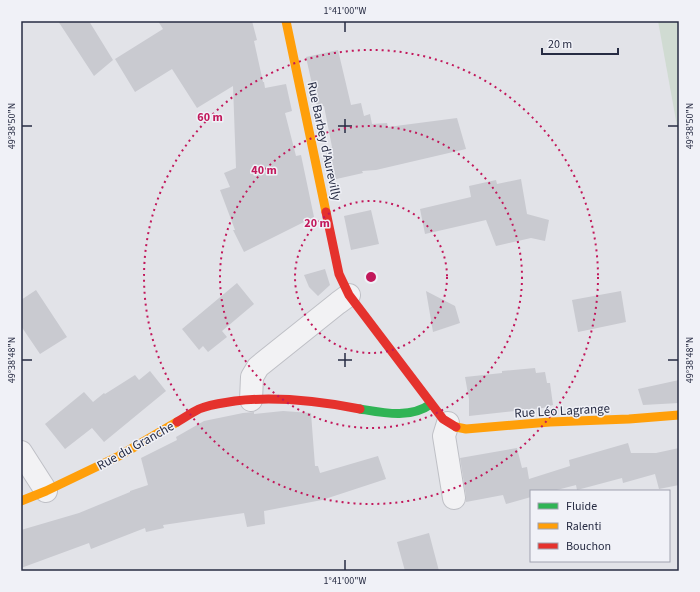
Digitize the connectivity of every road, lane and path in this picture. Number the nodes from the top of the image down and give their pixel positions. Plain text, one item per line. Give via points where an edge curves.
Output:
1 (286, 21) edge
2 (349, 295) junction
3 (251, 400) junction
4 (431, 404) junction
5 (679, 415) edge
6 (448, 422) junction
7 (21, 452) edge
8 (46, 491) junction
9 (454, 498) dead end
10 (21, 500) edge

1 - 2 street, Rue Barbey d'Aurevilly via 339,274
2 - 3 street via 258,367 252,378
2 - 4 street, Rue Barbey d'Aurevilly
3 - 4 street, Rue du Granche via 303,400 402,414 412,414
3 - 8 street, Rue du Granche via 199,409 119,456
4 - 6 street, Rue Barbey d'Aurevilly
5 - 6 street, Rue Léo Lagrange via 466,429
6 - 9 street via 444,436
7 - 8 street
8 - 10 street, Rue du Granche

